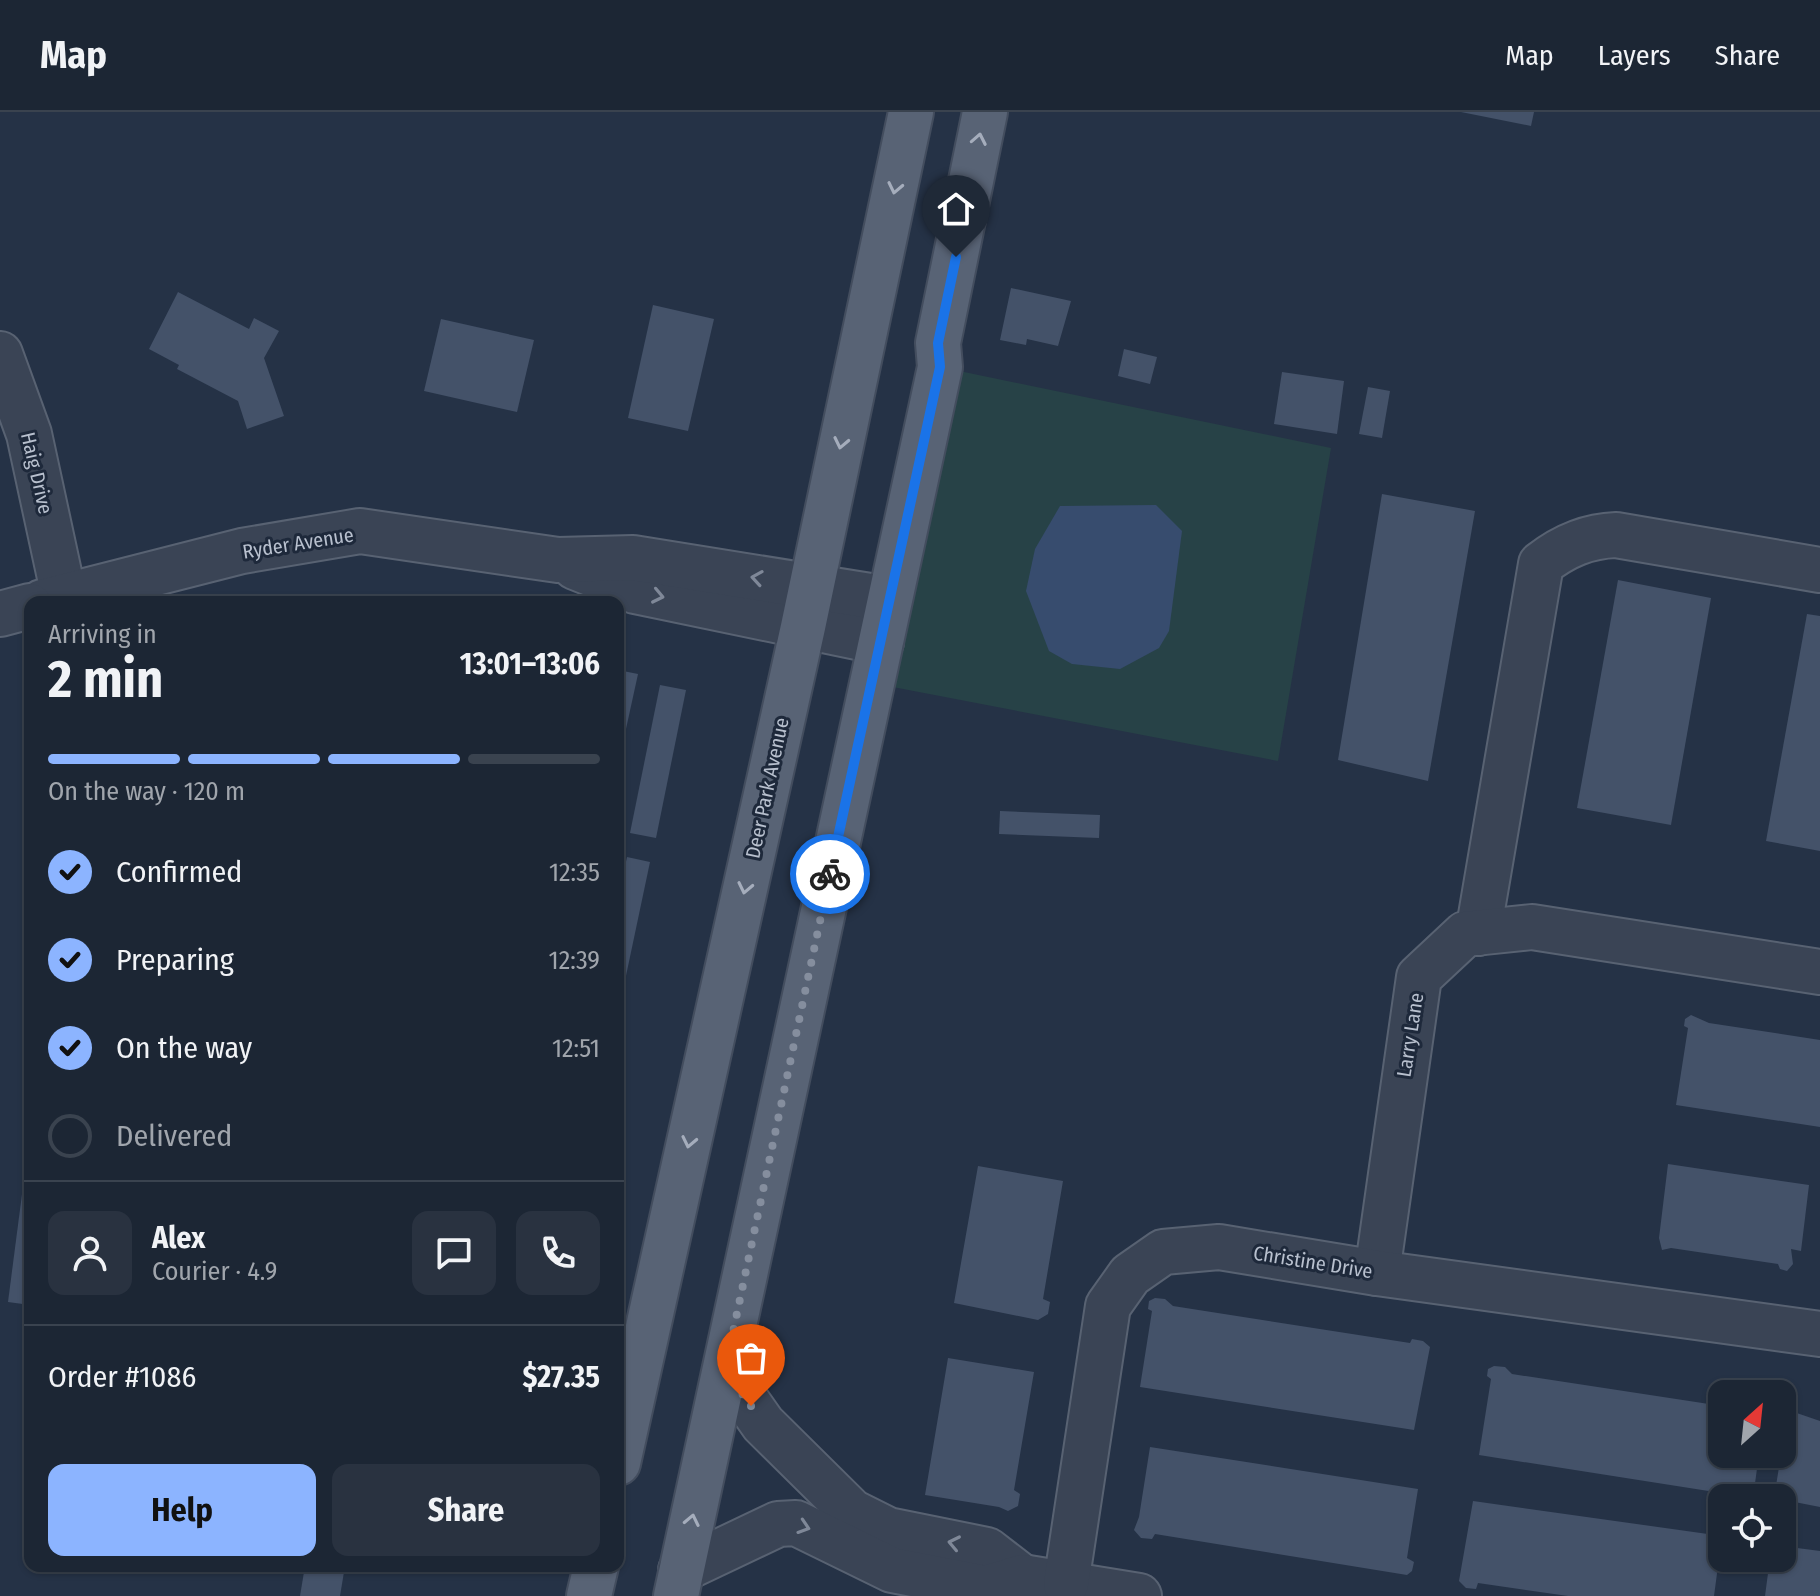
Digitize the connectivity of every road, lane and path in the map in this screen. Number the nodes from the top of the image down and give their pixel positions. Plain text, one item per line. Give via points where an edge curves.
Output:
1 (911, 112) edge
2 (985, 112) edge
3 (0, 354) edge
4 (1820, 570) edge
5 (45, 596) edge
6 (65, 596) edge
7 (889, 599) junction
8 (24, 607) edge
9 (807, 607) junction
10 (0, 614) edge
11 (881, 642) junction
12 (1478, 933) junction
13 (1820, 972) edge
14 (1377, 1273) junction
15 (1820, 1334) edge
16 (725, 1370) junction
17 (624, 1436) edge
18 (595, 1572) edge
19 (1022, 1577) junction
20 (679, 1583) edge
21 (1066, 1584) junction
22 (589, 1596) edge
23 (1139, 1596) edge

1 -> 9 main road, Deer Park Avenue
7 -> 2 main road via 940,367 938,343
3 - 5 street, Haig Drive via 29,434
4 - 12 street via 1616,535 1592,536 1541,564
6 - 9 street, Ryder Avenue via 242,551 360,531 558,560 633,558
7 - 9 street, Ryder Avenue
7 - 11 main road
8 - 10 street, Ryder Avenue
9 - 11 street, Ryder Avenue
9 -> 17 main road, Deer Park Avenue
11 - 16 main road
12 - 13 street, Larry Lane via 1532,927
12 - 14 street, Larry Lane via 1465,934 1419,977
14 - 15 street, Christine Drive
14 - 21 street, Christine Drive via 1219,1247 1163,1252 1130,1275 1108,1306
19 -> 16 street via 987,1550 888,1530 852,1512 763,1424
20 -> 16 main road
18 - 22 main road
20 -> 19 street via 778,1524 796,1523 892,1570 986,1588
19 - 21 street
21 - 23 street

